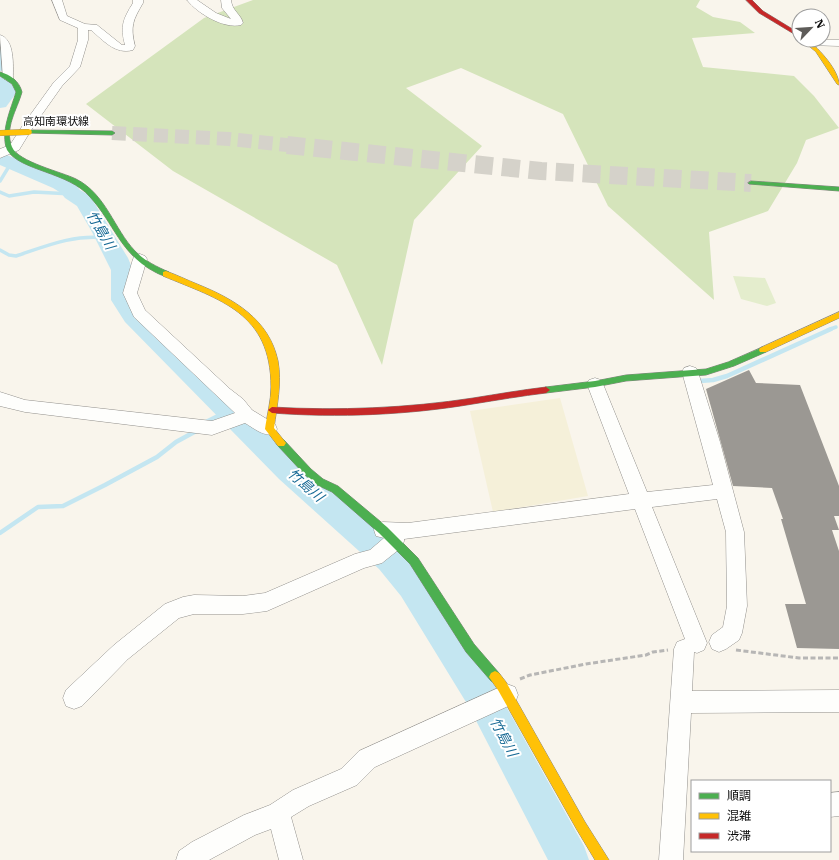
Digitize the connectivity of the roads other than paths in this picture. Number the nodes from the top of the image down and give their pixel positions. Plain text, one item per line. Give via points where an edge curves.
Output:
1 (56, 0) edge
2 (138, 0) edge
3 (192, 0) edge
4 (226, 0) edge
5 (749, 0) edge
6 (83, 27) junction
7 (791, 30) edge
8 (0, 38) edge
9 (815, 48) edge
10 (4, 76) edge
11 (839, 84) edge
12 (0, 133) edge
13 (112, 133) tunnel mouth
14 (4, 152) edge
15 (839, 180) edge
16 (751, 183) tunnel mouth
17 (761, 183) junction
18 (839, 189) edge
19 (140, 259) junction
20 (839, 315) edge
21 (690, 372) junction
22 (596, 384) junction
23 (0, 398) edge
24 (272, 410) junction
25 (240, 418) junction
26 (269, 428) junction
27 (724, 491) junction
28 (642, 500) junction
29 (385, 544) junction
30 (720, 642) road end
31 (502, 694) junction
32 (74, 698) dead end
33 (839, 701) edge
34 (681, 702) junction
35 (278, 813) junction
36 (188, 860) edge
37 (291, 860) edge
38 (603, 860) edge
39 (671, 860) edge

1 - 6 street via 63,18
2 - 6 street via 127,21 129,48 120,48 93,27
3 - 4 street via 205,11 228,22 238,23 227,8
5 - 7 street via 761,12
6 - 14 street via 83,40 75,68 58,84 15,147
8 - 10 street via 4,42
9 - 11 street
10 - 14 street via 15,83 19,92 4,123
12 - 13 street, 高知南環状線, bridge
14 - 19 street via 78,182 102,206 127,247
15 - 17 street
16 - 17 street
17 - 18 street
19 - 24 street via 154,268 222,297 244,310 260,327 272,351
19 - 25 street via 130,293 134,304 140,313 237,403
20 - 21 street via 725,366 706,372
21 - 22 street via 626,378
21 - 27 street
22 - 24 street via 400,409 314,413
22 - 28 street
23 - 25 street via 25,406 212,428
24 - 26 street
25 - 26 street
26 - 29 street via 308,472 320,482 335,489
27 - 28 street
27 - 30 street via 735,532 736,606 732,633
28 - 29 street via 408,531
28 - 34 street via 691,646
29 - 31 street via 414,562
29 - 32 street via 362,560 258,605 180,607 121,652
31 - 35 street via 476,710 367,759 349,777 296,801
31 - 38 street
33 - 34 street
34 - 39 street
35 - 36 street via 245,827
35 - 37 street

